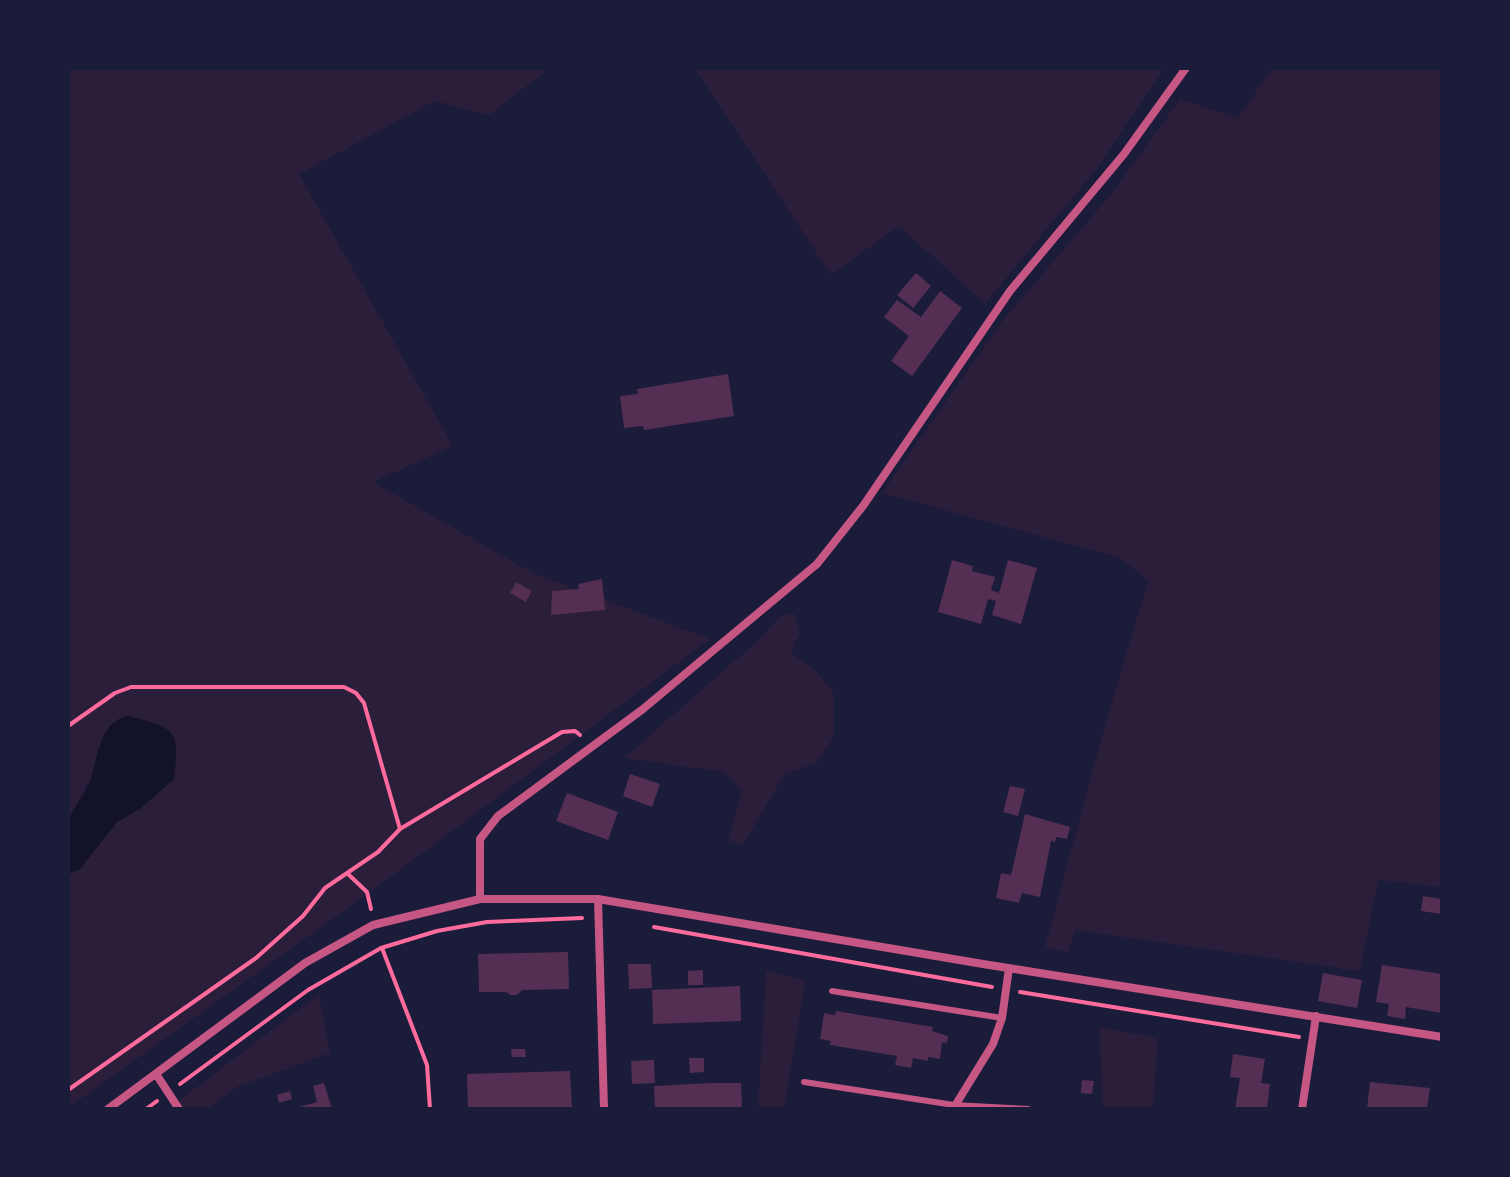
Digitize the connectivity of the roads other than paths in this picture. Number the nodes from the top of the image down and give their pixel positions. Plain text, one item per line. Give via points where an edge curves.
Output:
1 (1186, 68) edge
2 (480, 899) junction
3 (598, 899) junction
4 (1009, 968) junction
5 (832, 991) dead end
6 (1316, 1016) junction
7 (1002, 1018) junction
8 (1442, 1037) edge
9 (156, 1074) junction
10 (804, 1082) dead end
11 (953, 1107) edge
12 (108, 1109) edge
13 (179, 1109) edge
14 (604, 1109) edge
15 (1028, 1109) edge
16 (1302, 1109) edge

1 - 2 street via 1124,154 1010,291 863,506 817,564 720,647 498,816 480,839
2 - 3 street
2 - 9 street via 373,925 305,963
3 - 4 street
3 - 14 street
4 - 6 street
4 - 7 street
5 - 7 lane
6 - 8 street
6 - 16 street
7 - 11 street via 993,1044
9 - 12 street
9 - 13 street
10 - 11 lane
11 - 15 lane

